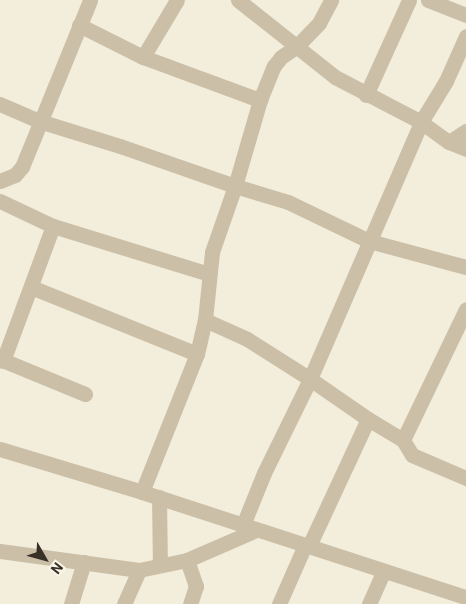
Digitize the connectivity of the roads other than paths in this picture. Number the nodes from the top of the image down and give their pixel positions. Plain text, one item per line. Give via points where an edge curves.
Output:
1 (90, 0) edge
2 (177, 0) edge
3 (238, 0) edge
4 (331, 0) edge
5 (409, 0) edge
6 (428, 0) edge
7 (466, 15) edge
8 (79, 25) junction
9 (466, 36) edge
10 (296, 47) junction
11 (142, 57) junction
12 (366, 95) junction
13 (260, 100) junction
14 (0, 104) edge
15 (39, 121) junction
16 (421, 122) junction
17 (466, 131) edge
18 (449, 142) junction
19 (466, 149) edge
20 (0, 181) edge
21 (235, 186) junction
22 (0, 201) edge
23 (54, 226) junction
24 (369, 241) junction
25 (466, 267) edge
26 (209, 274) junction
27 (31, 287) junction
28 (466, 309) edge
29 (205, 320) junction
30 (197, 354) junction
31 (2, 360) edge
32 (310, 379) junction
33 (85, 394) dead end
34 (368, 419) junction
35 (403, 440) junction
36 (0, 449) edge
37 (466, 478) edge
38 (142, 492) junction
39 (159, 497) junction
40 (250, 527) junction
41 (307, 545) junction
42 (0, 551) edge
43 (187, 560) junction
44 (84, 562) junction
45 (160, 565) junction
46 (139, 570) junction
47 (384, 571) junction
48 (459, 599) edge
49 (70, 604) edge
50 (124, 604) edge
51 (190, 604) edge
52 (279, 604) edge
53 (369, 604) edge

1 - 8 street
2 - 11 street
3 - 10 street
4 - 10 street via 319,23
5 - 12 street
6 - 7 street
8 - 11 street
8 - 15 street
9 - 16 street via 446,81
10 - 12 street
10 - 13 street via 274,66
11 - 13 street
12 - 16 street
13 - 21 street
14 - 15 street
15 - 20 street via 20,171
15 - 21 street
16 - 18 street
16 - 24 street
17 - 18 street
18 - 19 street
21 - 24 street via 288,202
21 - 26 street via 212,252
22 - 23 street
23 - 26 street
23 - 27 street
24 - 25 street
24 - 32 street
26 - 29 street
27 - 30 street
27 - 31 street
28 - 35 street
29 - 30 street
29 - 32 street via 246,339
30 - 38 street
31 - 33 street
32 - 34 street
32 - 40 street via 264,473
34 - 35 street
34 - 41 street
35 - 37 street via 412,455
36 - 38 street
38 - 39 street
39 - 40 street
39 - 45 street
40 - 41 street
40 - 43 street
41 - 47 street
41 - 52 street
42 - 44 street
43 - 45 street
43 - 51 street via 196,586
44 - 46 street
44 - 49 street
45 - 46 street
46 - 50 street
47 - 48 street
47 - 53 street

